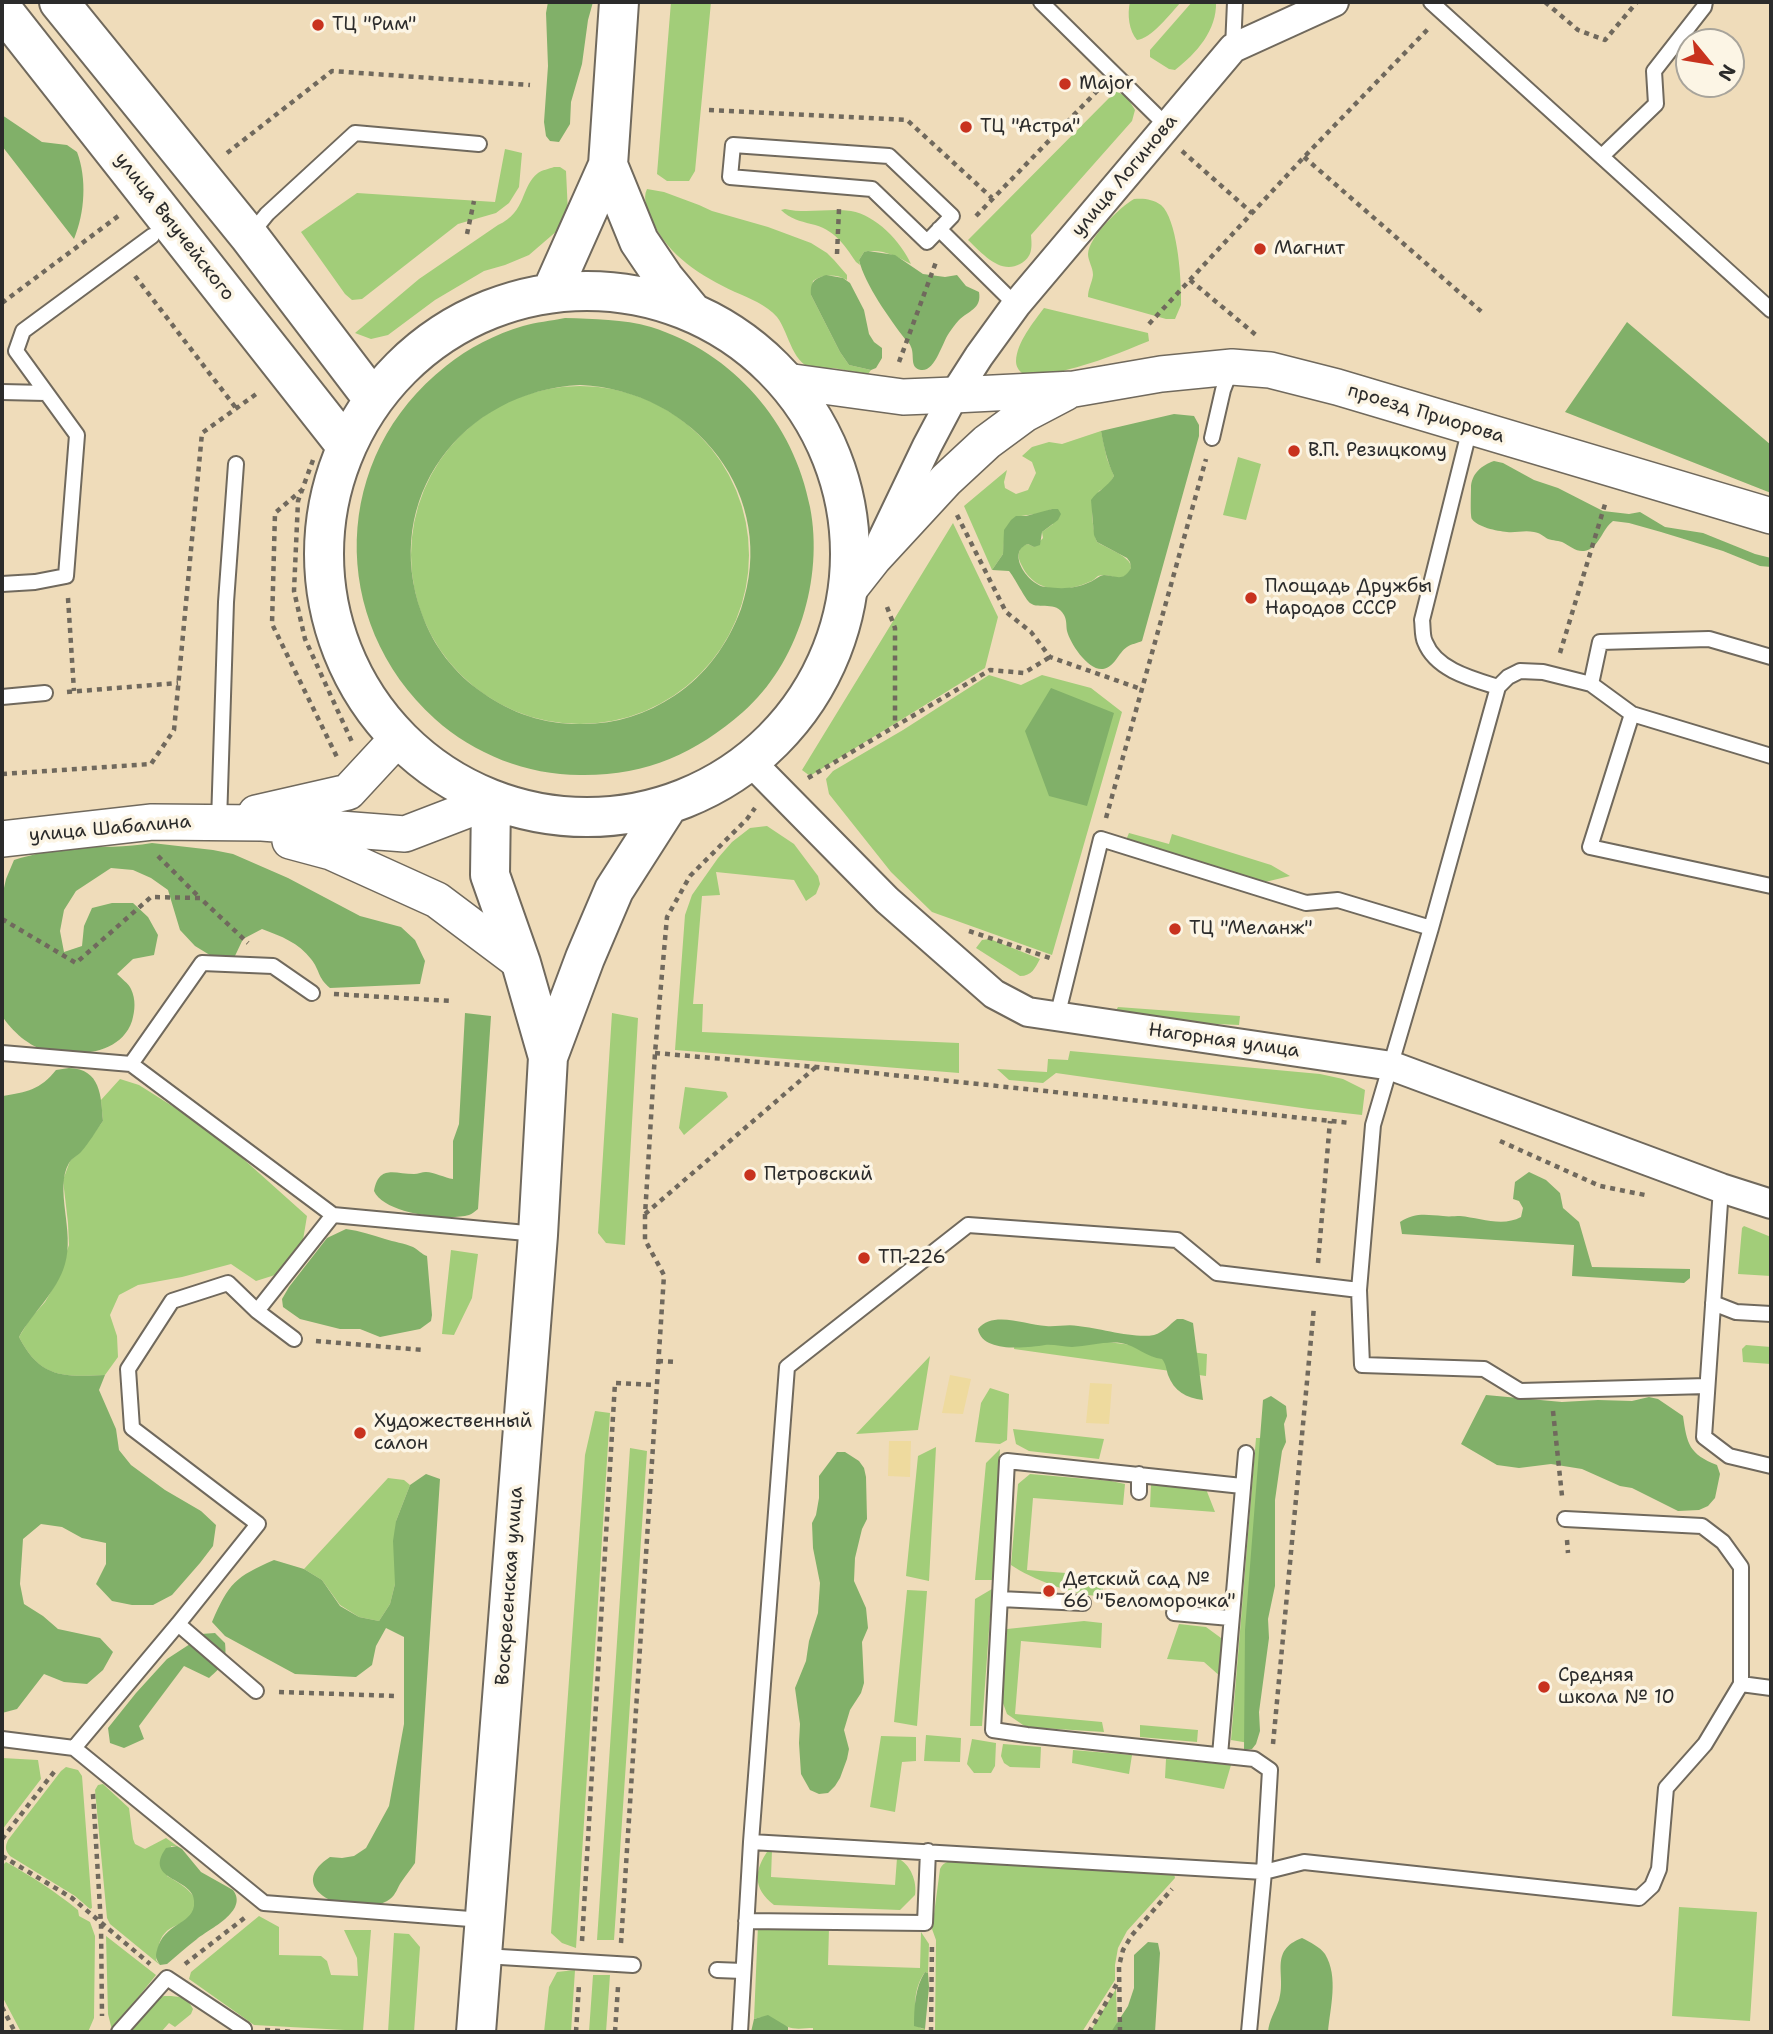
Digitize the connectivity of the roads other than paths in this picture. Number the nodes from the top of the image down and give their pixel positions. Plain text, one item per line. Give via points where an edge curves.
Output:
1 (59, 2) edge
2 (619, 2) edge
3 (1041, 2) edge
4 (1235, 2) edge
5 (1334, 2) edge
6 (1431, 2) edge
7 (1704, 2) edge
8 (2, 9) edge
9 (1233, 48) junction
10 (1164, 130) junction
11 (479, 144) dead end
12 (1602, 156) junction
13 (608, 165) junction
14 (939, 229) junction
15 (152, 236) dead end
16 (249, 236) junction
17 (551, 293) junction
18 (1016, 305) junction
19 (1771, 310) edge
20 (692, 312) junction
21 (1232, 367) junction
22 (786, 381) junction
23 (1074, 388) junction
24 (2, 392) edge
25 (46, 393) junction
26 (954, 395) junction
27 (373, 399) junction
28 (1470, 428) junction
29 (1212, 438) road end
30 (330, 451) junction
31 (236, 464) dead end
32 (1771, 516) edge
33 (874, 558) junction
34 (2, 584) edge
35 (848, 591) junction
36 (1771, 657) edge
37 (1591, 684) junction
38 (1498, 687) junction
39 (45, 693) road end
40 (2, 697) edge
41 (1632, 714) junction
42 (398, 738) junction
43 (1771, 756) edge
44 (762, 773) junction
45 (491, 801) junction
46 (669, 804) junction
47 (219, 822) junction
48 (2, 839) edge
49 (1771, 886) edge
50 (1431, 928) junction
51 (522, 962) junction
52 (312, 993) road end
53 (1057, 1017) junction
54 (2, 1053) edge
55 (548, 1057) junction
56 (131, 1064) junction
57 (1392, 1066) junction
58 (1721, 1188) junction
59 (1771, 1204) edge
60 (333, 1215) junction
61 (538, 1235) junction
62 (1359, 1290) junction
63 (1713, 1303) junction
64 (257, 1311) junction
65 (1771, 1314) edge
66 (294, 1339) road end
67 (1707, 1386) junction
68 (1245, 1453) dead end
69 (1771, 1466) edge
70 (1139, 1474) junction
71 (1242, 1486) junction
72 (1139, 1492) dead end
73 (1564, 1518) road end
74 (1000, 1599) junction
75 (1083, 1603) dead end
76 (1174, 1613) dead end
77 (1230, 1618) junction
78 (178, 1624) junction
79 (1741, 1684) junction
80 (1771, 1688) edge
81 (256, 1691) road end
82 (1118, 1728) dead end
83 (2, 1739) edge
84 (1117, 1745) junction
85 (74, 1748) junction
86 (1220, 1755) junction
87 (751, 1842) junction
88 (928, 1851) junction
89 (1264, 1872) junction
90 (746, 1921) junction
91 (483, 1938) junction
92 (626, 1964) road end
93 (717, 1970) dead end
94 (743, 1971) junction
95 (244, 2029) road end
96 (119, 2032) edge
97 (476, 2032) edge
98 (740, 2032) edge
99 (1249, 2032) edge

1 - 16 main road
2 - 13 main road
3 - 10 lane
4 - 9 lane
5 - 9 street, улица Логинова
6 - 12 lane
7 - 12 lane via 1654,71 1656,104
8 - 30 main road, улица Выучейского
9 - 10 street, улица Логинова
10 - 18 street, улица Логинова
11 - 16 lane via 355,133
12 - 19 lane
13 - 17 main road
13 - 20 main road via 639,242
14 - 14 lane via 952,216 889,156 733,145 730,177 872,189 926,242
14 - 18 lane
15 - 25 lane via 23,331 16,351
16 - 27 main road
17 - 20 main road via 608,291
17 - 27 main road via 516,300 451,328 422,348
18 - 26 street, улица Логинова
20 - 22 main road via 727,330
21 - 23 street, проезд Приорова
21 - 28 street, проезд Приорова via 1296,376
21 - 29 lane
22 - 26 street via 903,397
22 - 35 main road via 813,418 845,501
23 - 26 street
23 - 33 street via 1025,414 987,442
24 - 25 lane
25 - 34 lane via 77,435 66,576
26 - 33 street, улица Логинова
27 - 30 main road
28 - 32 street, проезд Приорова
28 - 38 lane via 1422,620 1424,641 1446,667
30 - 42 main road via 335,475 327,505 323,557 334,629 359,688
31 - 47 lane
33 - 35 street
35 - 44 main road via 834,646 817,681 772,742
36 - 37 lane via 1709,639 1600,642
37 - 38 lane via 1520,671
37 - 41 lane
38 - 50 lane
39 - 40 lane
41 - 43 lane
41 - 49 lane via 1590,848
42 - 45 main road via 447,778
42 - 47 street via 348,792
44 - 46 main road via 725,778
44 - 53 street, Нагорная улица via 887,900 994,994 1028,1013
45 - 46 main road via 571,817 615,816
45 - 47 street via 405,834
45 - 51 main road, Воскресенская улица via 490,875
46 - 55 main road, Воскресенская улица via 614,890
47 - 48 street, улица Шабалина via 152,822
47 - 51 street via 331,852 437,900
50 - 53 lane via 1338,900 1306,903 1101,839
50 - 57 lane
51 - 55 main road, Воскресенская улица
52 - 56 lane via 273,966 202,963
53 - 57 street, Нагорная улица
54 - 56 lane
55 - 61 main road, Воскресенская улица
56 - 60 lane
57 - 58 street, Нагорная улица
57 - 62 lane via 1373,1125
58 - 59 street, Нагорная улица
58 - 63 lane
60 - 61 lane
60 - 64 lane
61 - 91 main road, Воскресенская улица
62 - 67 lane via 1362,1365 1484,1369 1520,1391
62 - 87 lane via 1217,1273 1177,1240 968,1225 788,1367
63 - 65 lane via 1736,1312
63 - 67 lane
64 - 66 lane
64 - 78 lane via 228,1283 172,1301 128,1369 132,1428 258,1524
67 - 69 lane via 1704,1437 1729,1456
68 - 71 lane
70 - 71 lane
70 - 72 lane
70 - 74 lane via 1007,1461
71 - 77 lane
73 - 79 lane via 1702,1526 1723,1542 1741,1567
74 - 75 lane
74 - 84 lane via 993,1730
76 - 77 lane
77 - 86 lane
78 - 81 lane
78 - 85 lane
79 - 80 lane
79 - 89 lane via 1705,1744 1667,1788 1659,1869 1652,1886 1639,1898 1304,1862
82 - 84 lane
83 - 85 lane
84 - 86 lane
85 - 91 lane via 264,1903
86 - 89 lane via 1254,1759 1270,1770
87 - 88 lane
87 - 90 lane
88 - 89 lane
88 - 90 lane via 925,1923
89 - 99 lane
90 - 94 lane
91 - 92 lane via 581,1962
91 - 97 main road, Воскресенская улица
93 - 94 lane
94 - 98 lane
95 - 96 lane via 167,1978

